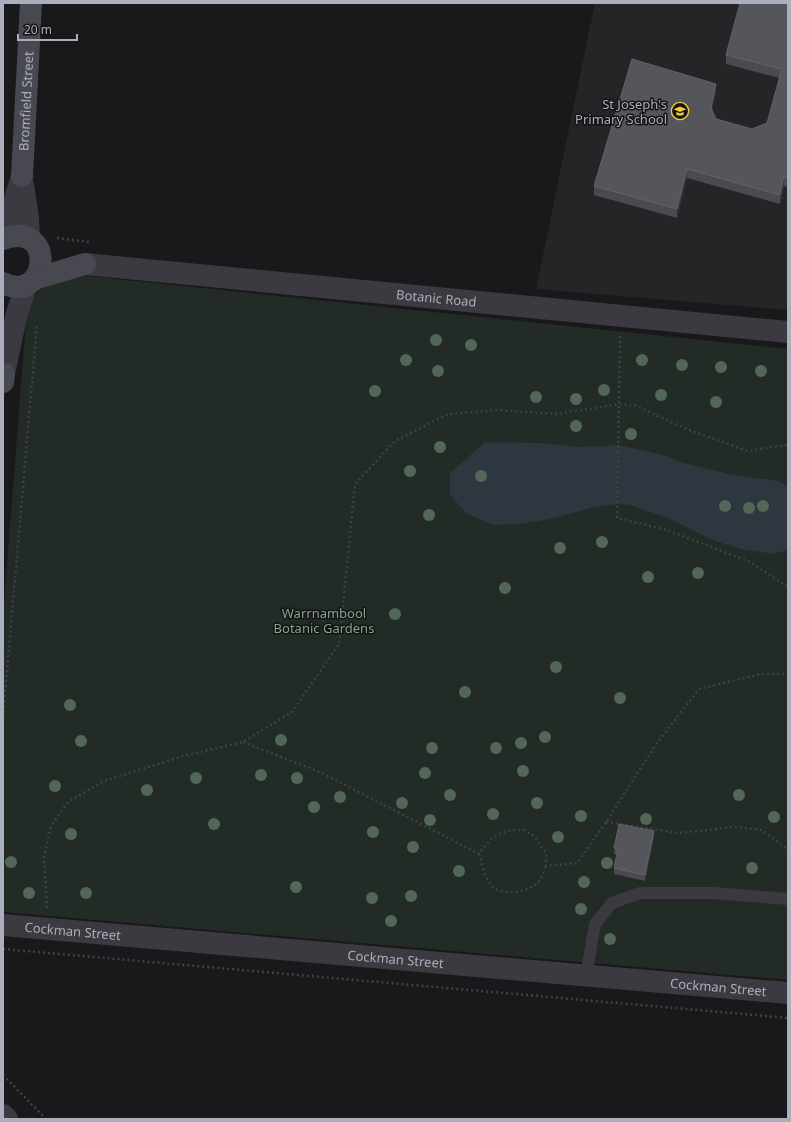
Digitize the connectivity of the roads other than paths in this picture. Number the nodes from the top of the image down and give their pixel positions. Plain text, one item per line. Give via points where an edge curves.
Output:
1 (31, 3) edge
2 (22, 176) junction
3 (3, 239) edge
4 (34, 245) junction
5 (85, 264) junction
6 (30, 282) junction
7 (3, 283) edge
8 (788, 332) edge
9 (3, 371) edge
10 (788, 899) edge
11 (3, 925) edge
12 (586, 976) junction
13 (788, 993) edge
14 (3, 1115) edge
15 (7, 1119) edge

1 - 2 street, Bromfield Street
2 - 3 street, Bromfield Street
2 - 4 street, Bromfield Street
3 - 4 street, Botanic Road via 20,236
4 - 5 street, Botanic Road
4 - 6 street via 41,258 41,266
5 - 6 street, Botanic Road
5 - 8 street, Botanic Road
6 - 7 street, Botanic Road via 19,287
6 - 9 street via 16,317
10 - 12 lane via 714,893 640,893 612,903 595,924
11 - 12 street, Cockman Street
12 - 13 street, Cockman Street
14 - 15 street

